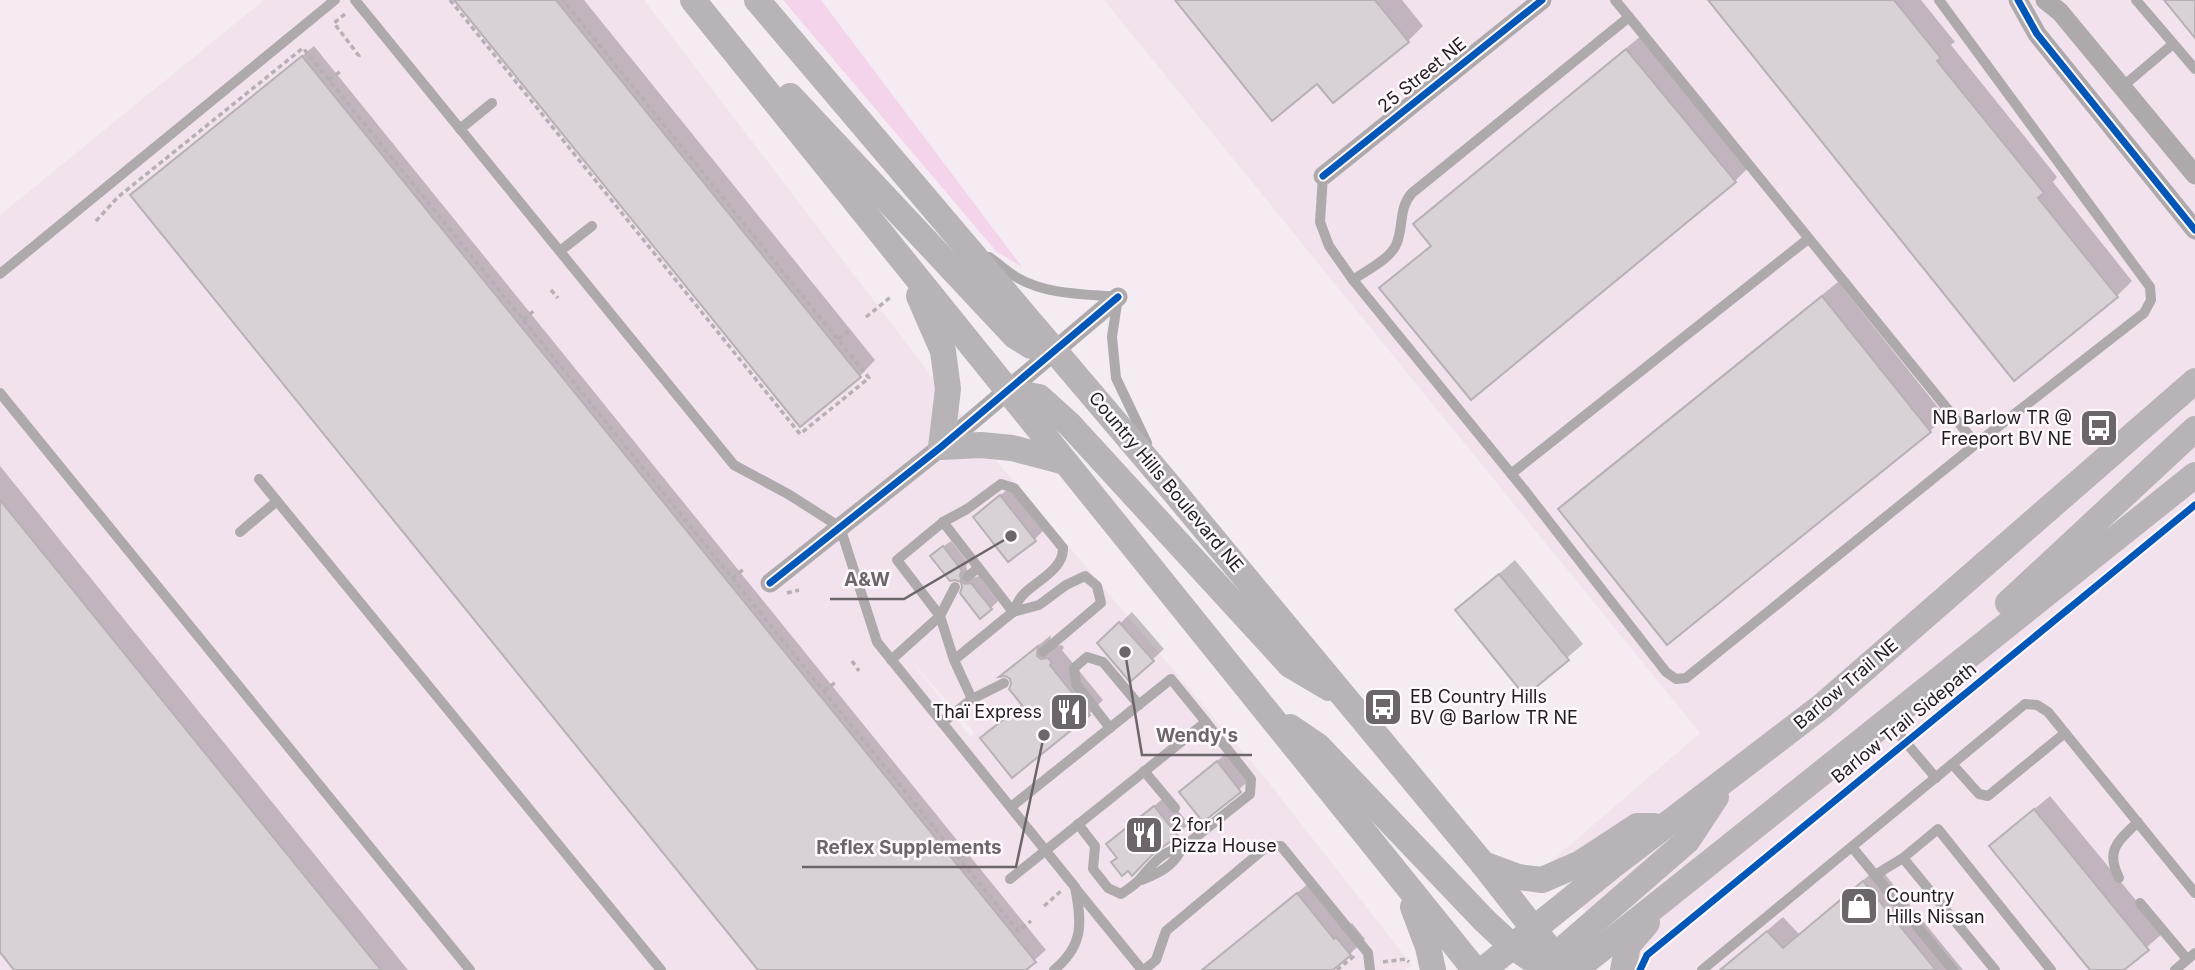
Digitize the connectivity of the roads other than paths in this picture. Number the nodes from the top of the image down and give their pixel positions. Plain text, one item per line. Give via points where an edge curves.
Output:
1 (335, 0) edge
2 (355, 0) edge
3 (693, 0) edge
4 (757, 0) edge
5 (1542, 0) edge
6 (1615, 0) edge
7 (1939, 0) edge
8 (2018, 0) edge
9 (2045, 0) edge
10 (2136, 0) edge
11 (1629, 17) junction
12 (2173, 44) junction
13 (733, 50) junction
14 (2195, 69) edge
15 (2122, 87) junction
16 (492, 103) dead end
17 (460, 129) junction
18 (2195, 174) edge
19 (1323, 176) joint
20 (592, 226) dead end
21 (2195, 230) edge
22 (956, 233) junction
23 (1808, 239) junction
24 (560, 251) junction
25 (906, 265) junction
26 (0, 274) edge
27 (1353, 280) junction
28 (1118, 297) junction
29 (1055, 350) junction
30 (2195, 381) edge
31 (1007, 391) junction
32 (0, 393) edge
33 (2195, 429) edge
34 (1976, 444) junction
35 (941, 447) junction
36 (1065, 463) junction
37 (1511, 474) junction
38 (2195, 475) edge
39 (259, 479) dead end
40 (1166, 481) junction
41 (277, 501) junction
42 (943, 522) junction
43 (839, 527) junction
44 (240, 532) dead end
45 (978, 568) junction
46 (967, 577) dead end
47 (770, 583) dead end
48 (955, 587) dead end
49 (1013, 612) junction
50 (940, 617) junction
51 (1043, 652) dead end
52 (891, 660) junction
53 (954, 660) junction
54 (1958, 663) junction
55 (1004, 683) dead end
56 (1346, 698) junction
57 (972, 699) junction
58 (1139, 705) junction
59 (1268, 712) junction
60 (1887, 720) junction
61 (1206, 722) junction
62 (943, 723) junction
63 (1110, 728) junction
64 (2065, 733) junction
65 (1952, 764) junction
66 (1144, 771) junction
67 (1936, 778) junction
68 (1727, 781) junction
69 (1010, 807) junction
70 (1175, 808) dead end
71 (2138, 822) junction
72 (1077, 824) junction
73 (1666, 826) junction
74 (1852, 847) junction
75 (1045, 850) junction
76 (1903, 858) junction
77 (1483, 864) junction
78 (1875, 875) junction
79 (2119, 878) dead end
80 (1010, 879) dead end
81 (1682, 883) junction
82 (1405, 885) junction
83 (1075, 887) junction
84 (2195, 892) edge
85 (2140, 902) dead end
86 (1534, 930) junction
87 (2191, 956) edge
88 (1542, 964) edge
89 (1423, 967) edge
90 (470, 970) edge
91 (661, 970) edge
92 (1054, 970) edge
93 (1143, 970) edge
94 (1370, 970) edge
95 (1475, 970) edge
96 (1483, 970) edge
97 (1623, 970) edge
98 (1702, 970) edge
99 (1953, 970) edge
100 (1995, 970) edge
101 (2051, 970) edge
102 (2175, 970) edge

1 - 26 lane
2 - 17 lane
3 - 13 main road
4 - 22 main road, Country Hills Boulevard NE
5 - 19 street, 25 Street NE
6 - 11 lane
7 - 34 lane via 2150,287 2151,300 2144,313
8 - 21 street via 2037,34
9 - 15 street
10 - 12 lane
11 - 23 lane
11 - 27 lane via 1412,193 1403,207 1395,247
12 - 14 lane
12 - 15 lane
13 - 25 main road
13 - 29 main road via 790,95 1015,336 1031,346
15 - 18 street
16 - 17 lane
17 - 24 lane
19 - 27 lane via 1320,222 1329,246
20 - 24 lane
22 - 28 lane via 1017,278 1036,286
22 - 29 main road, Country Hills Boulevard NE
23 - 34 lane
23 - 37 lane
24 - 43 lane via 734,465
25 - 31 main road
25 - 35 main road via 943,351 948,389
27 - 37 lane
28 - 29 street
28 - 40 lane via 1112,337 1116,378
29 - 31 street
29 - 40 main road, Country Hills Boulevard NE
30 - 68 main road, Barlow Trail NE via 1822,706
31 - 35 street
31 - 36 main road
31 - 56 main road via 1038,397 1290,665
32 - 90 lane
33 - 54 main road via 1973,636
34 - 37 lane via 1686,678 1676,679
35 - 36 main road via 1012,448
35 - 43 street
36 - 59 main road
38 - 54 main road, Barlow Trail NE
39 - 41 lane
40 - 56 main road, Country Hills Boulevard NE
41 - 44 lane
41 - 91 lane
42 - 45 lane
42 - 49 lane via 1001,484 1014,488 1063,548 1055,567 1020,598
42 - 50 lane via 897,560
43 - 47 street
43 - 52 lane via 877,642
45 - 46 lane
45 - 49 lane
48 - 50 lane
49 - 51 lane via 1039,605 1085,576 1097,586 1101,603
49 - 53 lane
50 - 52 lane
50 - 53 lane
52 - 62 lane
53 - 57 lane
54 - 60 main road, Barlow Trail NE
55 - 57 lane
56 - 77 main road, Country Hills Boulevard NE
57 - 62 lane
58 - 61 lane via 1171,679
58 - 63 lane
58 - 63 lane via 1103,662 1087,657 1074,668 1076,684
59 - 82 main road
59 - 88 main road via 1318,746
60 - 67 lane
60 - 81 main road, Barlow Trail NE
61 - 66 lane
61 - 72 lane via 1251,779 1252,788 1182,848 1169,850 1121,894 1108,888 1093,869 1095,846
62 - 69 lane
63 - 69 lane
64 - 65 lane via 2048,712 2025,704
64 - 65 lane via 1987,796 1979,794
64 - 71 lane
65 - 67 lane
66 - 70 lane
66 - 72 lane
67 - 74 lane
68 - 73 main road, Barlow Trail NE
68 - 88 main road via 1688,841
69 - 75 lane
71 - 79 lane via 2112,854
71 - 84 lane
72 - 75 lane
73 - 77 main road via 1637,826 1579,864 1542,880
73 - 86 main road, Barlow Trail NE
74 - 78 lane
74 - 98 lane
75 - 80 lane
75 - 83 lane
76 - 78 lane
76 - 100 lane
76 - 101 lane via 1938,829
77 - 86 main road, Country Hills Boulevard NE
78 - 99 lane
81 - 88 main road, Barlow Trail NE
81 - 97 main road via 1628,945
82 - 89 main road via 1428,947
82 - 95 main road
83 - 92 lane via 1081,919 1077,942
83 - 93 lane
85 - 87 lane
86 - 88 main road, Barlow Trail NE
87 - 102 lane
88 - 96 main road, Barlow Trail NE
93 - 94 lane via 1156,960 1166,931 1264,849 1281,846 1368,953

